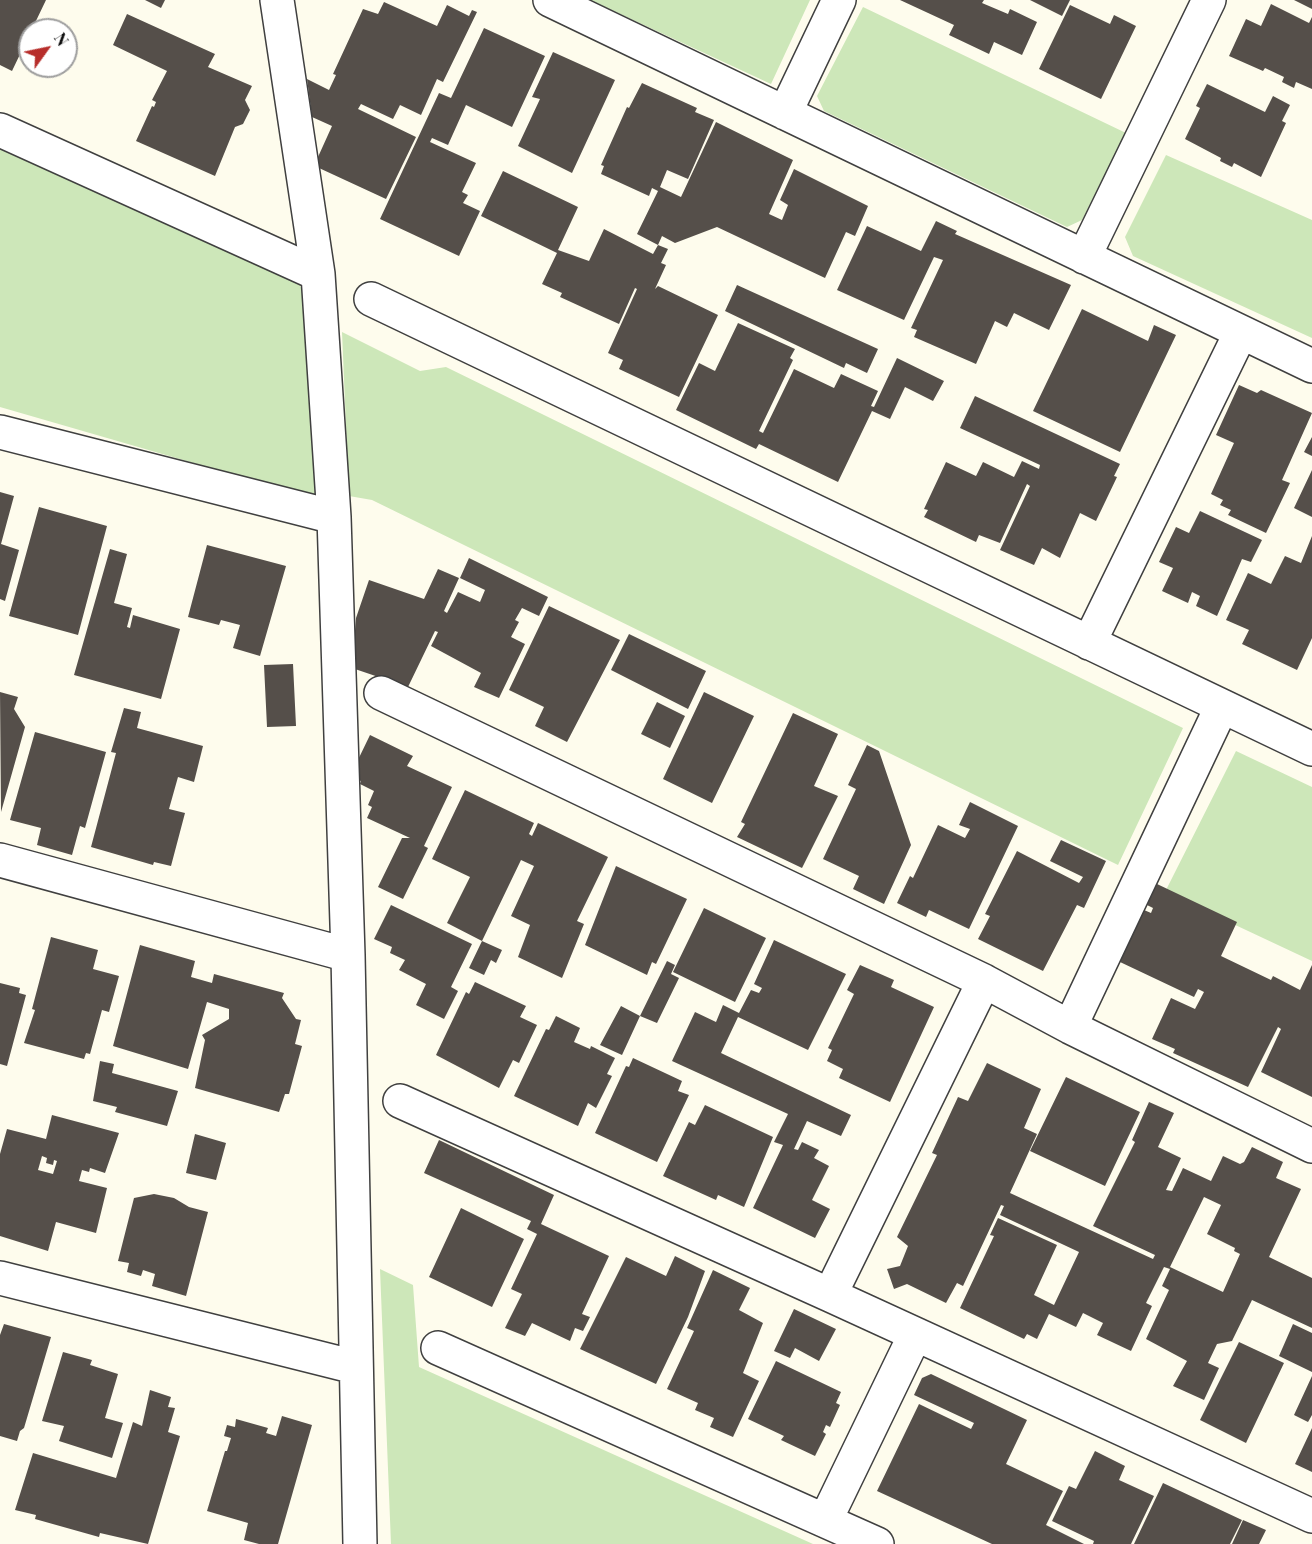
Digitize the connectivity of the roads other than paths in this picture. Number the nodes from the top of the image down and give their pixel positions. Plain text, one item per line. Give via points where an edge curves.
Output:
1 (277, 0) edge
2 (839, 0) edge
3 (1209, 0) edge
4 (553, 1) edge
5 (785, 113) junction
6 (0, 130) edge
7 (1084, 256) junction
8 (318, 274) junction
9 (371, 299) dead end
10 (1241, 332) junction
11 (1312, 366) edge
12 (0, 432) edge
13 (334, 517) junction
14 (1089, 643) junction
15 (381, 693) dead end
16 (1222, 706) junction
17 (1312, 749) edge
18 (0, 860) edge
19 (348, 955) junction
20 (984, 981) junction
21 (1070, 1027) junction
22 (400, 1101) dead end
23 (1312, 1146) edge
24 (0, 1278) edge
25 (830, 1295) junction
26 (915, 1335) junction
27 (438, 1348) dead end
28 (355, 1367) junction
29 (1312, 1516) edge
30 (826, 1520) junction
31 (360, 1544) edge
32 (877, 1544) edge

1 - 8 street
2 - 5 street
3 - 7 street
4 - 5 street
5 - 7 street
6 - 8 street
7 - 10 street
8 - 13 street
9 - 14 street
10 - 11 street
10 - 14 street
12 - 13 street
13 - 19 street
14 - 16 street
15 - 20 street
16 - 17 street
16 - 21 street
18 - 19 street
19 - 28 street
20 - 21 street
20 - 25 street
21 - 23 street
22 - 25 street
24 - 28 street
25 - 26 street
26 - 29 street
26 - 30 street
27 - 30 street
28 - 31 street
30 - 32 street

